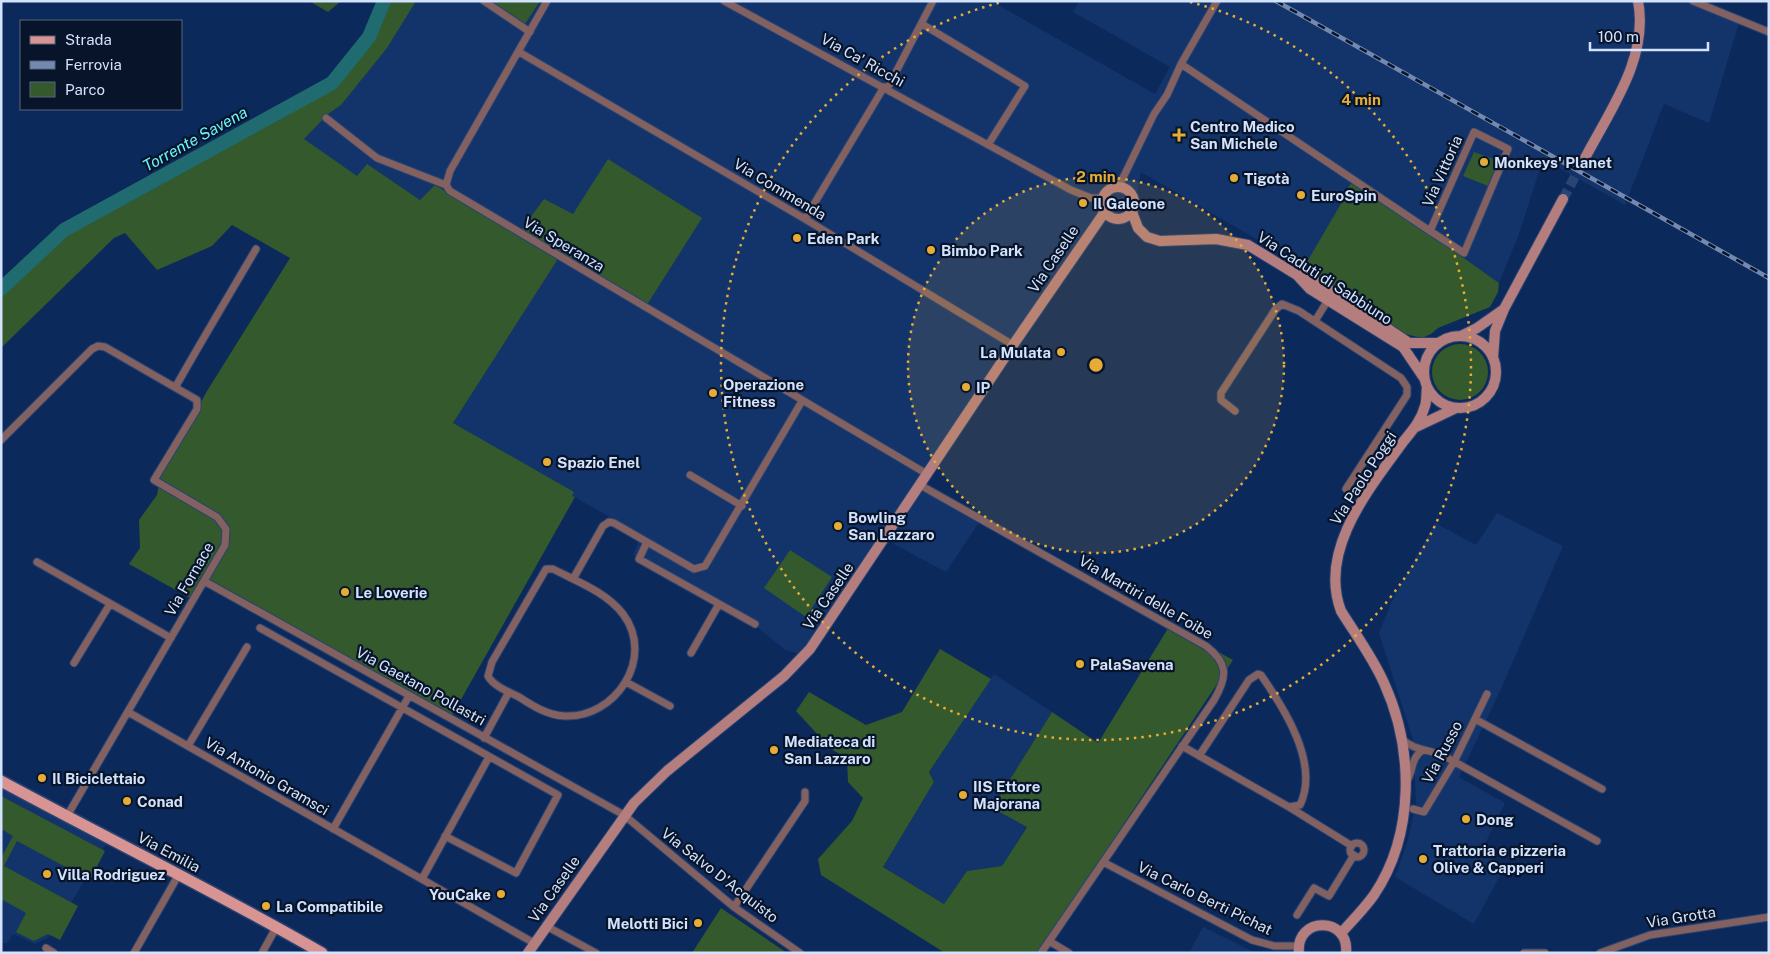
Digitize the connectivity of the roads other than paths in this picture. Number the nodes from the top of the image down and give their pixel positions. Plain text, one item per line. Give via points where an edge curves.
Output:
1 (484, 1) edge
2 (547, 1) edge
3 (724, 1) edge
4 (933, 1) edge
5 (1217, 1) edge
6 (1638, 1) edge
7 (1693, 1) edge
8 (922, 24) junction
9 (530, 32) junction
10 (1769, 32) edge
11 (519, 52) junction
12 (1181, 64) junction
13 (886, 88) junction
14 (326, 118) dead end
15 (988, 145) junction
16 (1585, 158) tunnel mouth
17 (446, 185) junction
18 (1119, 186) junction
19 (1101, 198) junction
20 (1563, 199) tunnel mouth
21 (1104, 212) junction
22 (1132, 212) junction
23 (805, 219) junction
24 (1118, 219) junction
25 (1138, 228) junction
26 (1430, 231) junction
27 (256, 249) dead end
28 (1297, 275) junction
29 (1328, 300) junction
30 (1504, 309) junction
31 (1315, 320) junction
32 (1460, 336) junction
33 (1438, 343) junction
34 (1013, 345) junction
35 (1493, 358) junction
36 (1426, 383) junction
37 (176, 386) junction
38 (802, 401) junction
39 (1456, 408) junction
40 (1235, 411) dead end
41 (1416, 427) junction
42 (1, 440) edge
43 (927, 474) junction
44 (690, 475) dead end
45 (920, 485) junction
46 (1346, 488) dead end
47 (742, 506) junction
48 (647, 542) junction
49 (37, 562) dead end
50 (573, 579) junction
51 (204, 581) junction
52 (110, 604) junction
53 (720, 604) junction
54 (756, 624) dead end
55 (260, 628) dead end
56 (171, 638) junction
57 (247, 647) dead end
58 (691, 653) dead end
59 (74, 664) dead end
60 (626, 682) junction
61 (509, 692) junction
62 (1487, 694) dead end
63 (410, 696) junction
64 (670, 706) dead end
65 (402, 708) junction
66 (128, 712) junction
67 (1475, 719) junction
68 (484, 738) junction
69 (1402, 738) junction
70 (188, 746) junction
71 (1182, 746) junction
72 (1423, 750) junction
73 (1200, 756) junction
74 (489, 757) junction
75 (1454, 762) junction
76 (1, 781) edge
77 (1406, 782) junction
78 (1602, 788) dead end
79 (805, 792) dead end
80 (1289, 807) junction
81 (1413, 809) dead end
82 (624, 815) junction
83 (67, 816) junction
84 (333, 829) junction
85 (445, 836) junction
86 (1597, 841) dead end
87 (1352, 846) junction
88 (1354, 855) junction
89 (1103, 862) junction
90 (179, 874) junction
91 (422, 880) junction
92 (734, 907) junction
93 (1298, 915) dead end
94 (1769, 917) edge
95 (277, 926) junction
96 (546, 926) junction
97 (1341, 933) junction
98 (1049, 941) junction
99 (534, 943) junction
100 (46, 948) dead end
101 (1299, 949) edge
102 (54, 953) edge
103 (134, 953) edge
104 (262, 953) edge
105 (322, 953) edge
106 (528, 953) edge
107 (596, 953) edge
108 (800, 953) edge
109 (1041, 953) edge
110 (1069, 953) edge
111 (1346, 953) edge
112 (1524, 953) edge
113 (1545, 953) edge
114 (1600, 953) edge

1 - 9 street
2 - 9 street
3 - 13 street, Via Ca' Ricchi
4 - 8 street
5 - 12 street
6 - 16 street via 1641,33 1634,63
7 - 10 street
8 - 13 street
8 - 15 street via 1025,86
9 - 11 street
11 - 17 street via 450,171
11 - 23 street, Via Commenda
12 - 18 street
12 - 26 street, Via Vittoria
13 - 15 street, Via Ca' Ricchi
13 - 23 street
14 - 17 street via 377,158
15 - 19 street, Via Ca' Ricchi via 1071,190 1091,198
17 - 38 street, Via Speranza via 457,197
18 - 19 street
18 - 22 street via 1132,193
19 - 21 street
20 - 30 street
21 - 24 street
21 - 34 street, Via Caselle
22 - 24 street
22 - 25 street
23 - 34 street, Via Commenda
24 - 25 street, Via Caduti di Sabbiuno
25 - 28 street, Via Caduti di Sabbiuno via 1147,237 1160,241 1202,238 1235,241 1248,245
26 - 26 street, Via Vittoria via 1464,253 1508,149 1474,132
27 - 37 street
28 - 29 street, Via Caduti di Sabbiuno via 1310,289
28 - 33 street via 1306,276 1327,288 1409,343
29 - 31 street
29 - 36 street, Via Caduti di Sabbiuno via 1403,347
30 - 32 street
30 - 35 street via 1495,332
31 - 40 street via 1285,303 1280,305 1221,393 1220,400
31 - 46 street via 1401,378 1408,391
32 - 33 street
32 - 35 street via 1479,342
33 - 36 street via 1427,356 1424,368
34 - 43 street, Via Caselle
35 - 39 street via 1496,371 1494,385 1488,394 1479,403
36 - 39 street via 1434,397
36 - 41 street via 1425,406
37 - 42 street, Via Fornace via 113,350 98,346
37 - 51 street, Via Fornace via 197,400 197,409 154,480 217,517 226,529 225,545
38 - 43 street, Via Speranza
38 - 47 street
39 - 41 street
41 - 69 street, Via Paolo Poggi via 1351,520 1341,543 1336,577 1336,595 1341,611 1384,683
43 - 45 street, Via Caselle
44 - 47 street
45 - 71 street, Via Martiri delle Foibe via 1216,653 1224,670 1221,688
45 - 82 street, Via Caselle via 804,656 653,783
47 - 48 street via 709,561 700,568 694,569
48 - 50 street via 614,523 606,523
48 - 53 street via 639,559
49 - 52 street
50 - 60 street via 607,598 627,620 634,650 633,665
50 - 61 street via 553,569 543,572 497,653 488,676
51 - 56 street, Via Fornace
51 - 63 street, Via Gaetano Pollastri
52 - 56 street
52 - 59 street
53 - 54 street
53 - 58 street
55 - 65 street
56 - 66 street, Via Fornace
57 - 70 street, Via Antonio Gramsci
60 - 61 street via 605,705 571,716 546,712
60 - 64 street
61 - 68 street
62 - 67 street, Via Russo
63 - 65 street, Via Antonio Gramsci
63 - 68 street, Via Gaetano Pollastri
65 - 74 street
65 - 84 street, Via Antonio Gramsci
66 - 70 street, Via Antonio Gramsci
66 - 83 street, Via Fornace
67 - 75 street, Via Russo
67 - 78 street
68 - 82 street, Via Gaetano Pollastri
69 - 72 street via 1408,746
69 - 77 street, Via Paolo Poggi
70 - 84 street, Via Antonio Gramsci
71 - 73 street
71 - 89 street, Via Martiri delle Foibe
72 - 75 street via 1433,751
72 - 77 street via 1412,762 1412,773
73 - 80 street
73 - 80 street via 1249,680 1261,675 1292,726 1305,768 1300,806
74 - 85 street
74 - 85 street via 558,796 516,873
75 - 81 street, Via Russo via 1424,812
75 - 86 street
76 - 83 main road, Via Emilia
77 - 97 street, Via Paolo Poggi via 1402,821 1390,864 1373,896
79 - 92 street via 805,801
80 - 87 street
82 - 92 street, Via Salvo D'Acquisto
82 - 96 street, Via Caselle
83 - 90 main road, Via Emilia
84 - 91 street, Via Antonio Gramsci
85 - 91 street
87 - 88 street
87 - 88 street via 1359,843 1364,850 1361,856
88 - 93 street via 1330,896 1314,888
89 - 98 street, Via Martiri delle Foibe
89 - 101 street, Via Carlo Berti Pichat via 1252,940
90 - 95 main road, Via Emilia
90 - 103 street
91 - 99 street, Via Antonio Gramsci
92 - 108 street, Via Salvo D'Acquisto
94 - 114 street, Via Grotta via 1650,935
95 - 104 street
95 - 105 main road, Via Emilia
96 - 99 street, Via Caselle
96 - 107 street
97 - 101 street via 1327,924 1319,924 1305,932
97 - 111 street via 1346,942
98 - 109 street, Via Martiri delle Foibe
98 - 110 street
99 - 106 street, Via Caselle
100 - 102 street
112 - 113 street

